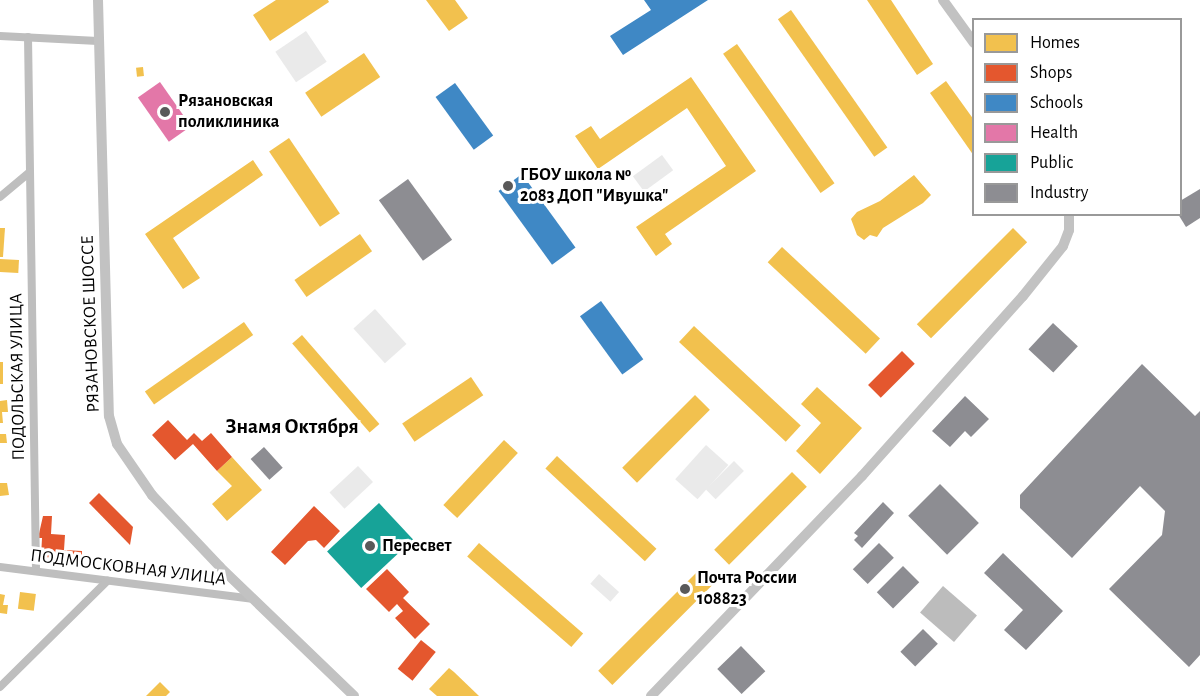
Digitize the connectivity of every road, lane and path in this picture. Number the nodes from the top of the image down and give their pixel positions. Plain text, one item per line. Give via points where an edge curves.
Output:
1 (98, 0) edge
2 (944, 0) edge
3 (0, 36) edge
4 (28, 37) junction
5 (98, 40) junction
6 (972, 40) edge
7 (29, 172) junction
8 (0, 197) edge
9 (1069, 216) edge
10 (0, 567) edge
11 (36, 571) junction
12 (107, 581) junction
13 (252, 599) junction
14 (0, 687) edge
15 (354, 696) edge
16 (651, 696) edge

1 - 5 main road, РЯЗАНОВСКОЕ ШОССЕ
2 - 6 main road
3 - 4 street
4 - 5 street
4 - 7 street, ПОДОЛЬСКАЯ УЛИЦА
5 - 13 main road, РЯЗАНОВСКОЕ ШОССЕ via 109,416 117,444 152,495
7 - 8 street
7 - 11 street, ПОДОЛЬСКАЯ УЛИЦА
9 - 16 main road via 1063,246 1023,296 869,468
10 - 11 street, ПОДМОСКОВНАЯ УЛИЦА
11 - 12 street, ПОДМОСКОВНАЯ УЛИЦА
12 - 13 street, ПОДМОСКОВНАЯ УЛИЦА
12 - 14 street
13 - 15 main road, РЯЗАНОВСКОЕ ШОССЕ

